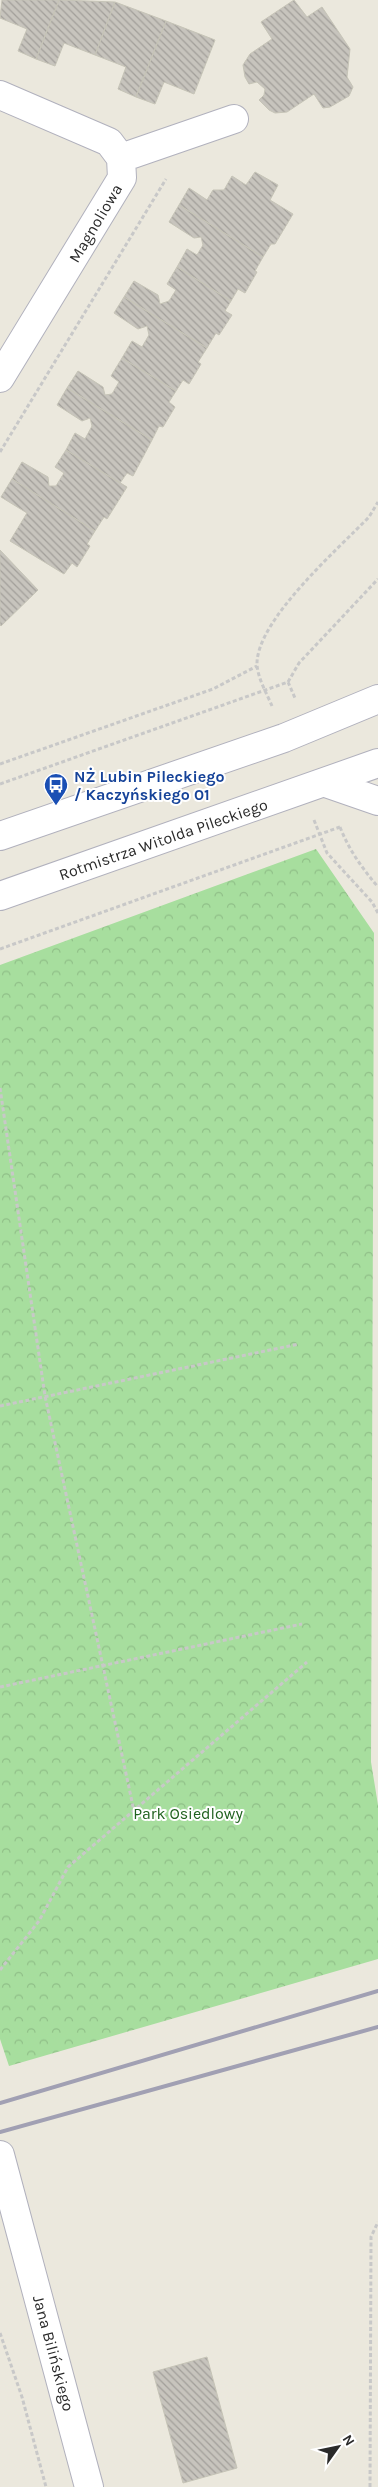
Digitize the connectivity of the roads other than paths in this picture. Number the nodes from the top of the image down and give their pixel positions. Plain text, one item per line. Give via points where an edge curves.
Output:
1 (0, 95) edge
2 (234, 119) dead end
3 (121, 158) junction
4 (0, 378) edge
5 (378, 699) edge
6 (378, 763) edge
7 (326, 783) junction
8 (378, 801) edge
9 (0, 836) edge
10 (0, 896) edge
11 (0, 2155) edge
12 (89, 2487) edge

1 - 3 street via 109,142
2 - 3 street
3 - 4 street, Magnoliowa via 122,178
5 - 9 street via 284,738
6 - 7 street, Rotmistrza Witolda Pileckiego
7 - 8 street
7 - 10 street, Rotmistrza Witolda Pileckiego
11 - 12 street, Jana Bilińskiego

